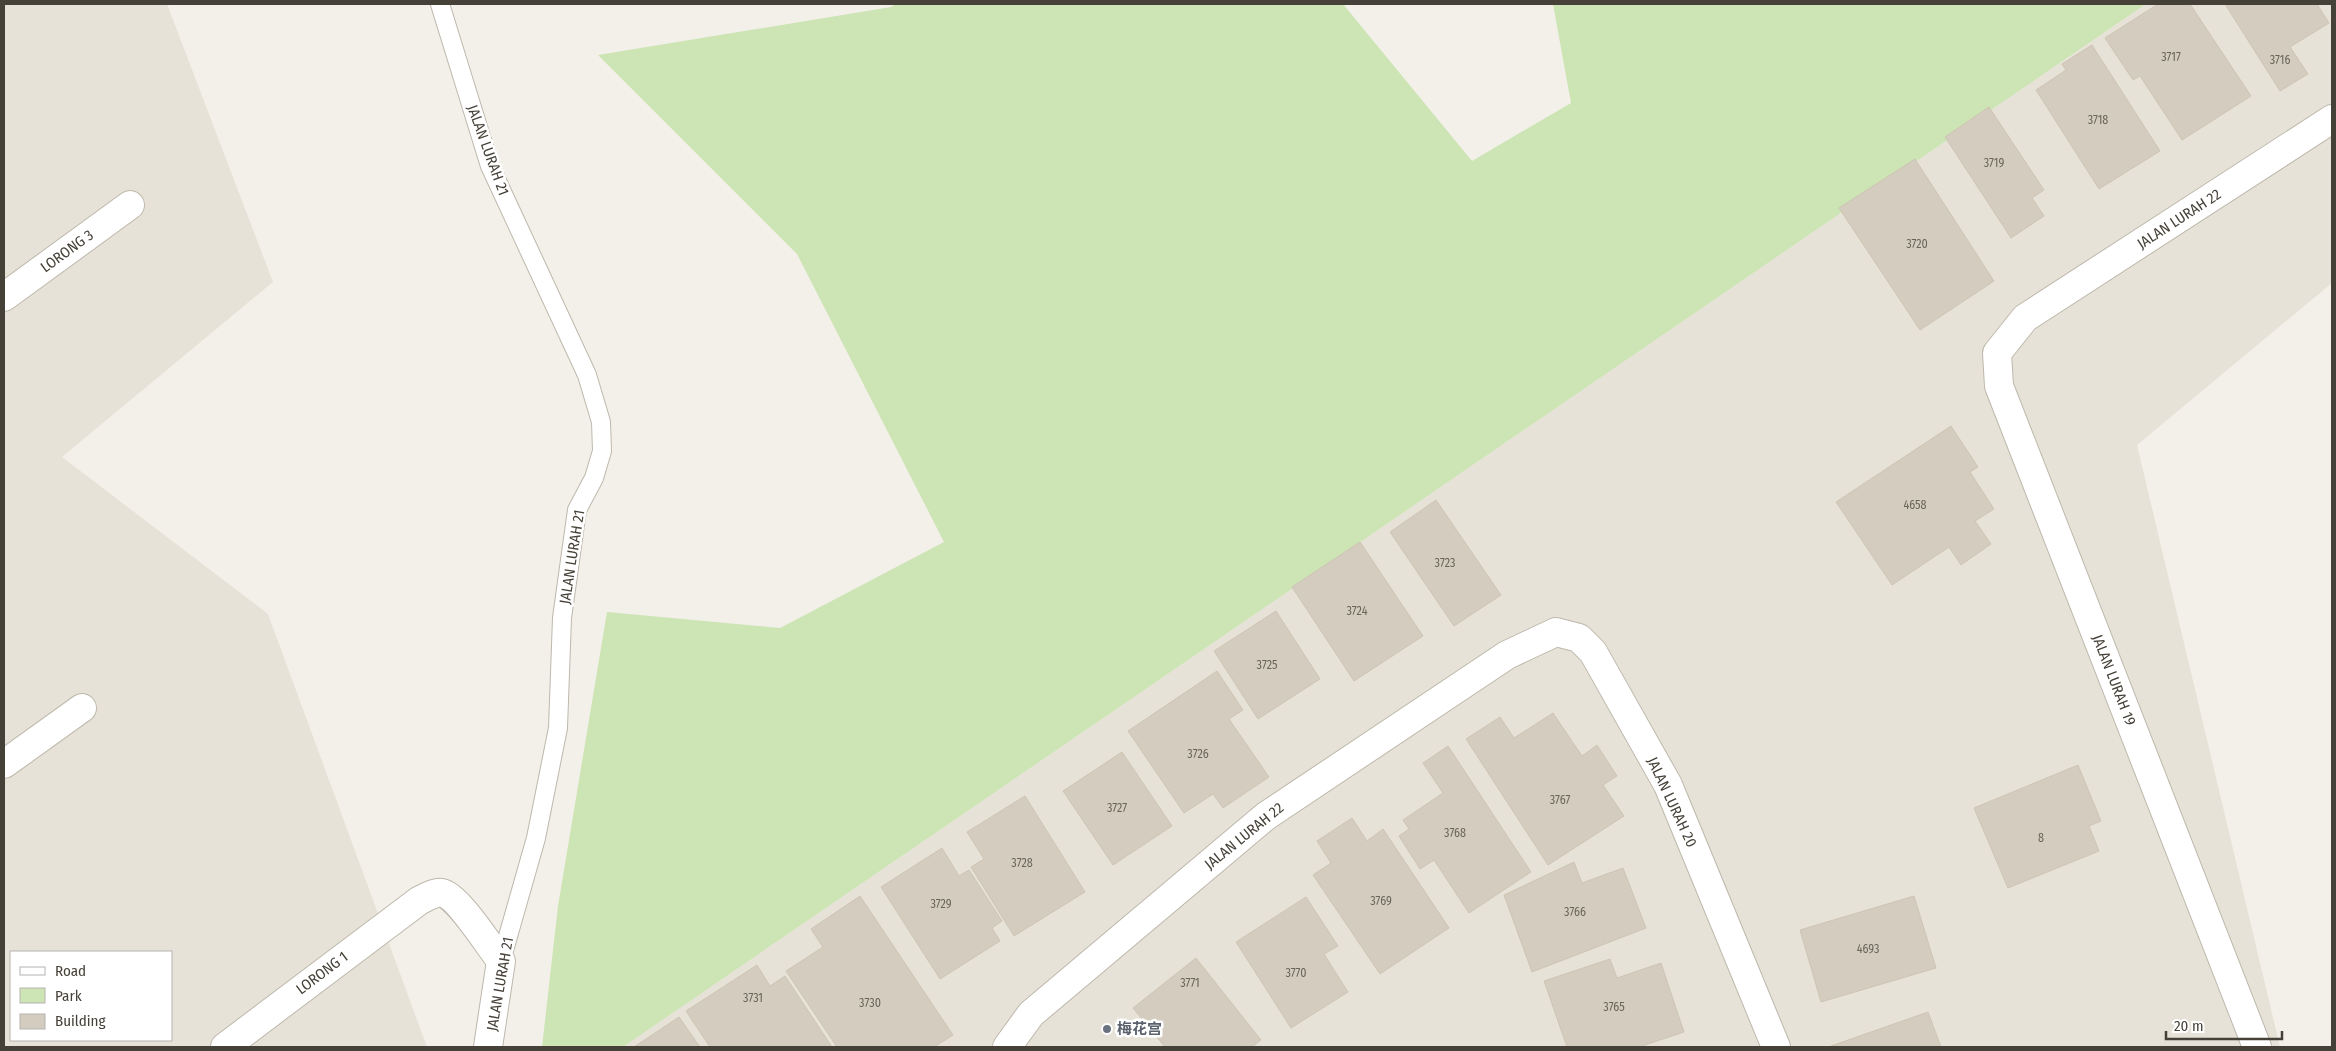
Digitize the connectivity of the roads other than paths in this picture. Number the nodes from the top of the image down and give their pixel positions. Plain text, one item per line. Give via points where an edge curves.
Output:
1 (440, 4) edge
2 (2332, 119) edge
3 (130, 205) dead end
4 (4, 297) edge
5 (2025, 318) joint
6 (1507, 655) joint
7 (82, 708) dead end
8 (4, 764) edge
9 (501, 961) junction
10 (225, 1047) edge
11 (488, 1047) edge
12 (1007, 1047) edge
13 (1776, 1047) edge
14 (2257, 1047) edge

1 - 9 lane, JALAN LURAH 21 via 490,166 587,375 601,422 602,451 594,478 577,510 562,618 558,728 536,838
2 - 5 street, JALAN LURAH 22
3 - 4 street, LORONG 3
5 - 14 street, JALAN LURAH 19 via 1997,353 1999,386
6 - 12 street, JALAN LURAH 22 via 1266,816 1031,1014
6 - 13 street, JALAN LURAH 20 via 1556,632 1579,638 1592,652 1668,785
7 - 8 street
9 - 10 street, LORONG 1 via 457,902 445,893 436,893 420,900
9 - 11 street, JALAN LURAH 21

